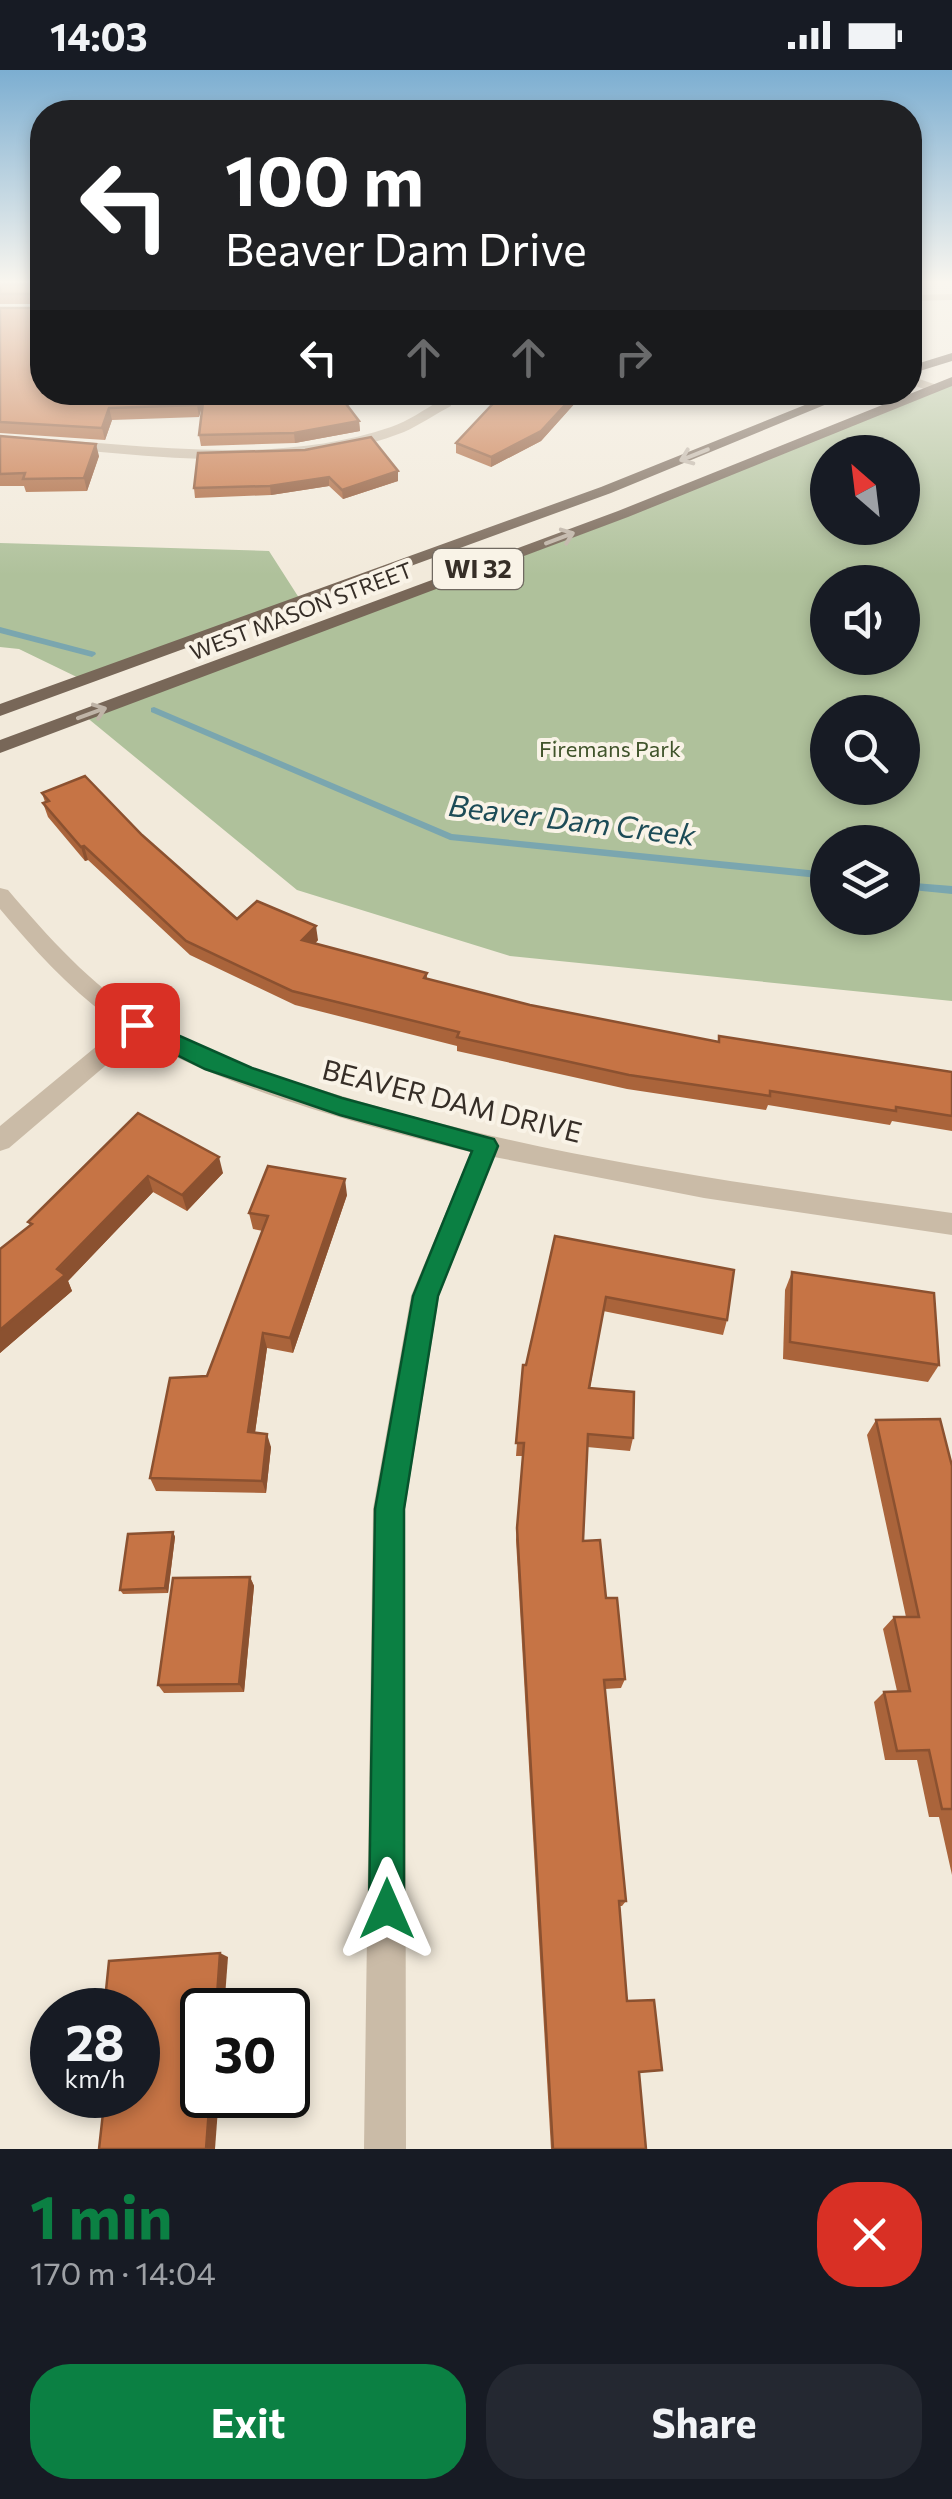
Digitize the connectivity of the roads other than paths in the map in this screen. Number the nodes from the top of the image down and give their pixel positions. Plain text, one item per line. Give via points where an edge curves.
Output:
1 (952, 381) edge
2 (922, 384) edge
3 (932, 388) junction
4 (922, 392) edge
5 (445, 405) edge
6 (818, 405) edge
7 (890, 405) edge
8 (0, 440) edge
9 (0, 710) edge
10 (0, 746) edge
11 (0, 895) edge
12 (137, 1025) junction
13 (0, 1141) edge
14 (486, 1146) junction
15 (952, 1224) edge
16 (385, 2149) edge

1 - 3 main road, WEST MASON STREET / WI 32
2 - 3 street
4 -> 3 main road, WEST MASON STREET / WI 32
5 - 8 street via 421,422 308,448 177,454
6 -> 9 main road, WEST MASON STREET / WI 32 via 606,490
10 -> 7 main road, WEST MASON STREET / WI 32 via 622,514
11 - 12 street, BEAVER DAM DRIVE via 55,961
12 - 13 street
12 - 14 street, BEAVER DAM DRIVE via 213,1063
14 - 15 street, BEAVER DAM DRIVE via 683,1186
14 - 16 street via 426,1296 389,1509

